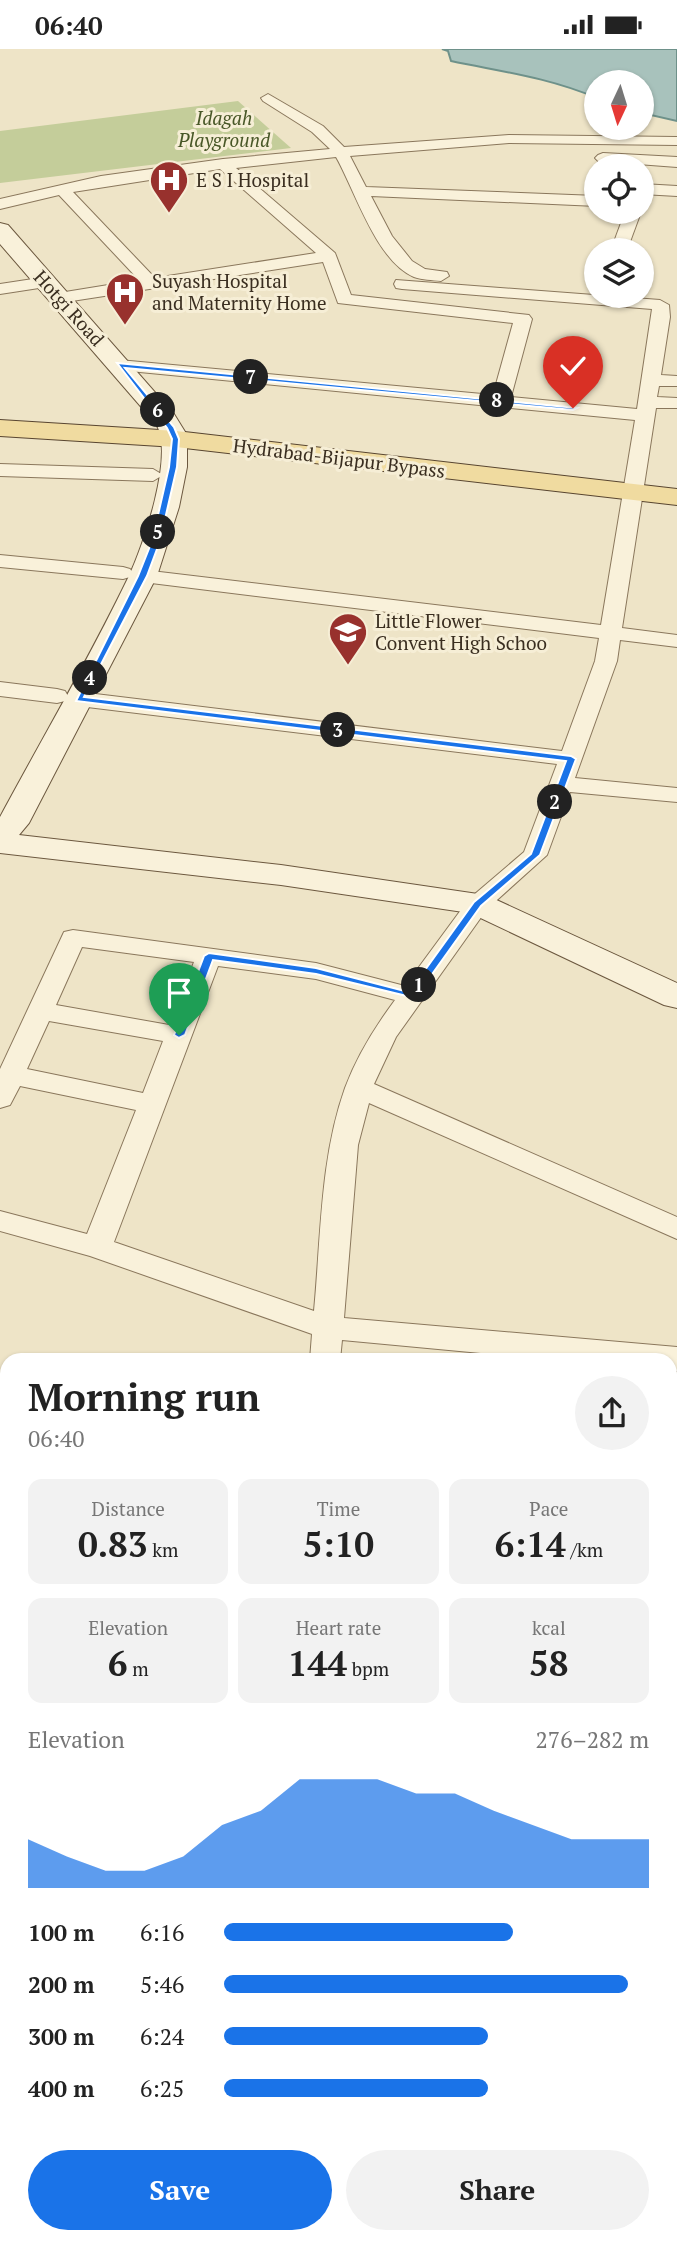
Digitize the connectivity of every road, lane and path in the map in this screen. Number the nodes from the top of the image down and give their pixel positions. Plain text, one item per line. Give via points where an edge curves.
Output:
1 (268, 98) dead end
2 (584, 139) edge
3 (640, 140) edge
4 (677, 141) edge
5 (341, 152) junction
6 (654, 162) edge
7 (677, 162) edge
8 (223, 164) junction
9 (62, 189) junction
10 (654, 190) edge
11 (359, 191) junction
12 (677, 191) edge
13 (584, 200) edge
14 (0, 204) edge
15 (0, 230) edge
16 (0, 246) edge
17 (329, 256) junction
18 (150, 282) junction
19 (33, 284) junction
20 (402, 284) dead end
21 (584, 288) edge
22 (0, 289) edge
23 (59, 297) junction
24 (658, 298) edge
25 (119, 365) junction
26 (651, 380) junction
27 (677, 381) edge
28 (500, 401) junction
29 (677, 403) edge
30 (646, 408) junction
31 (0, 419) edge
32 (0, 428) edge
33 (163, 432) junction
34 (0, 470) edge
35 (153, 475) junction
36 (677, 485) edge
37 (636, 486) junction
38 (677, 496) edge
39 (0, 561) edge
40 (133, 575) junction
41 (611, 633) junction
42 (677, 641) edge
43 (0, 689) edge
44 (68, 698) junction
45 (571, 759) junction
46 (562, 784) junction
47 (677, 795) edge
48 (0, 799) edge
49 (0, 835) edge
50 (0, 843) edge
51 (478, 904) junction
52 (209, 956) junction
53 (412, 996) junction
54 (677, 997) edge
55 (40, 1011) junction
56 (179, 1035) junction
57 (5, 1087) edge
58 (359, 1089) junction
59 (152, 1104) junction
60 (0, 1221) edge
61 (677, 1229) edge
62 (97, 1247) junction
63 (329, 1328) junction
64 (326, 1353) edge
65 (610, 1353) edge

1 - 5 street via 328,138
2 - 5 street via 509,139
3 - 4 street
5 - 8 street
5 - 11 street
6 - 7 street
8 - 9 street
8 - 17 street
9 - 14 street
9 - 18 street
10 - 12 street
11 - 13 street
11 - 21 street via 391,246 419,273
15 - 23 main road, Hotgi Road
16 - 19 main road, Hotgi Road
17 - 18 street
17 - 28 street via 344,299 523,319
18 - 23 street
19 - 22 street
19 - 33 main road, Hotgi Road
20 - 24 street
23 - 25 main road, Hotgi Road
24 - 26 street via 661,317
25 - 28 street
25 - 33 main road, Hotgi Road
26 - 27 street
26 - 30 street
28 - 30 street
29 - 30 street
30 - 37 street
31 - 33 main road
32 - 33 main road, Hydrabad-Bijapur Bypass
33 - 35 main road
33 - 37 main road, Hydrabad-Bijapur Bypass
33 - 40 main road via 173,467 156,541
34 - 35 street
35 - 40 main road
36 - 37 main road
37 - 38 main road, Hydrabad-Bijapur Bypass
37 - 41 street
39 - 40 street
40 - 41 street
40 - 44 main road
41 - 42 street
41 - 45 street via 606,661
43 - 44 street
44 - 45 street
44 - 48 main road
44 - 49 main road via 13,823
45 - 46 street
46 - 47 street
46 - 51 street via 535,855
50 - 51 main road via 281,875
51 - 53 street
51 - 54 main road
52 - 53 street via 316,971
52 - 55 street via 73,938
52 - 56 street
53 - 58 street via 383,1035
55 - 56 street
55 - 57 street
56 - 59 street
57 - 59 street
58 - 61 street
58 - 63 street via 344,1145
59 - 62 street
60 - 62 street
62 - 63 street
63 - 64 street
63 - 65 street

